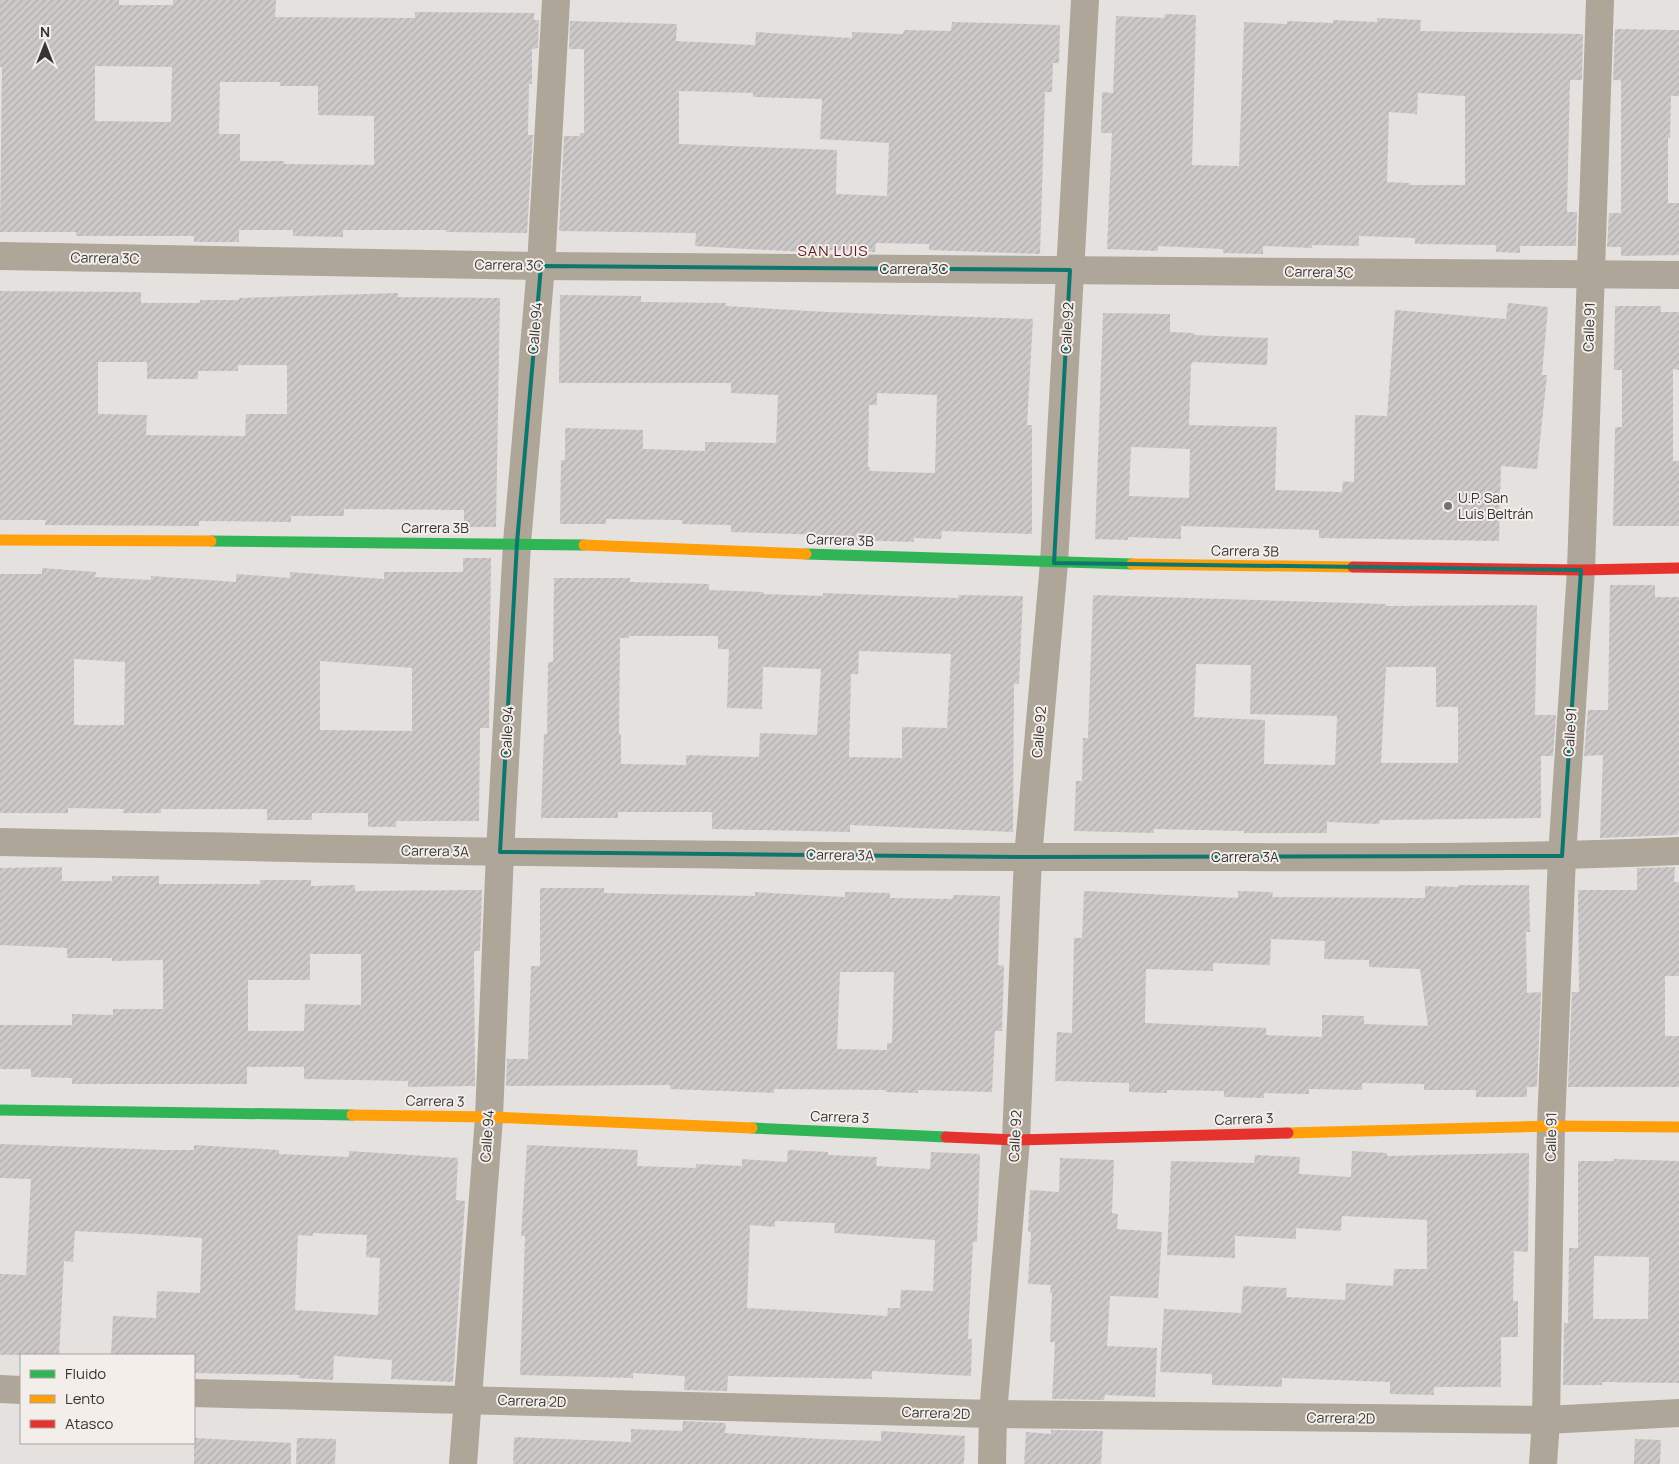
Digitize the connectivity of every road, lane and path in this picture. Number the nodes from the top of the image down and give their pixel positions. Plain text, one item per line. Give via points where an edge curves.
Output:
1 (556, 0) edge
2 (1084, 0) edge
3 (1600, 0) edge
4 (0, 256) edge
5 (541, 266) junction
6 (1070, 270) junction
7 (1591, 275) junction
8 (1679, 275) edge
9 (0, 540) edge
10 (517, 543) junction
11 (1054, 564) junction
12 (1679, 568) edge
13 (1581, 570) junction
14 (0, 842) edge
15 (1679, 851) edge
16 (500, 852) junction
17 (1562, 856) junction
18 (1028, 857) junction
19 (0, 1110) edge
20 (489, 1117) junction
21 (1551, 1126) junction
22 (1679, 1127) edge
23 (1016, 1140) junction
24 (0, 1389) edge
25 (20, 1390) edge
26 (195, 1393) edge
27 (466, 1400) junction
28 (1679, 1413) edge
29 (993, 1414) junction
30 (1546, 1420) junction
31 (462, 1464) edge
32 (992, 1464) edge
33 (1543, 1464) edge

1 - 5 street, Calle 94
2 - 6 street, Calle 92
3 - 7 street, Calle 91
4 - 5 street, Carrera 3C
5 - 6 street, Carrera 3C
5 - 10 street, Calle 94
6 - 7 street, Carrera 3C
6 - 11 street, Calle 92
7 - 8 street, Carrera 3C
7 - 13 street, Calle 91
9 - 10 street, Carrera 3B
10 - 11 street, Carrera 3B
10 - 16 street, Calle 94
11 - 13 street, Carrera 3B
11 - 18 street, Calle 92
12 - 13 street, Carrera 3B
13 - 17 street, Calle 91
14 - 16 street, Carrera 3A
15 - 17 street, Carrera 3A
16 - 18 street, Carrera 3A
16 - 20 street, Calle 94
17 - 18 street, Carrera 3A
17 - 21 street, Calle 91
18 - 23 street, Calle 92
19 - 20 street, Carrera 3
20 - 23 street, Carrera 3
20 - 27 street, Calle 94
21 - 22 street, Carrera 3
21 - 23 street, Carrera 3
21 - 30 street, Calle 91
23 - 29 street, Calle 92
24 - 25 street
26 - 27 street, Carrera 2D
27 - 29 street, Carrera 2D
27 - 31 street, Calle 94
28 - 30 street, Carrera 2D
29 - 30 street, Carrera 2D
29 - 32 street, Calle 92
30 - 33 street, Calle 91

